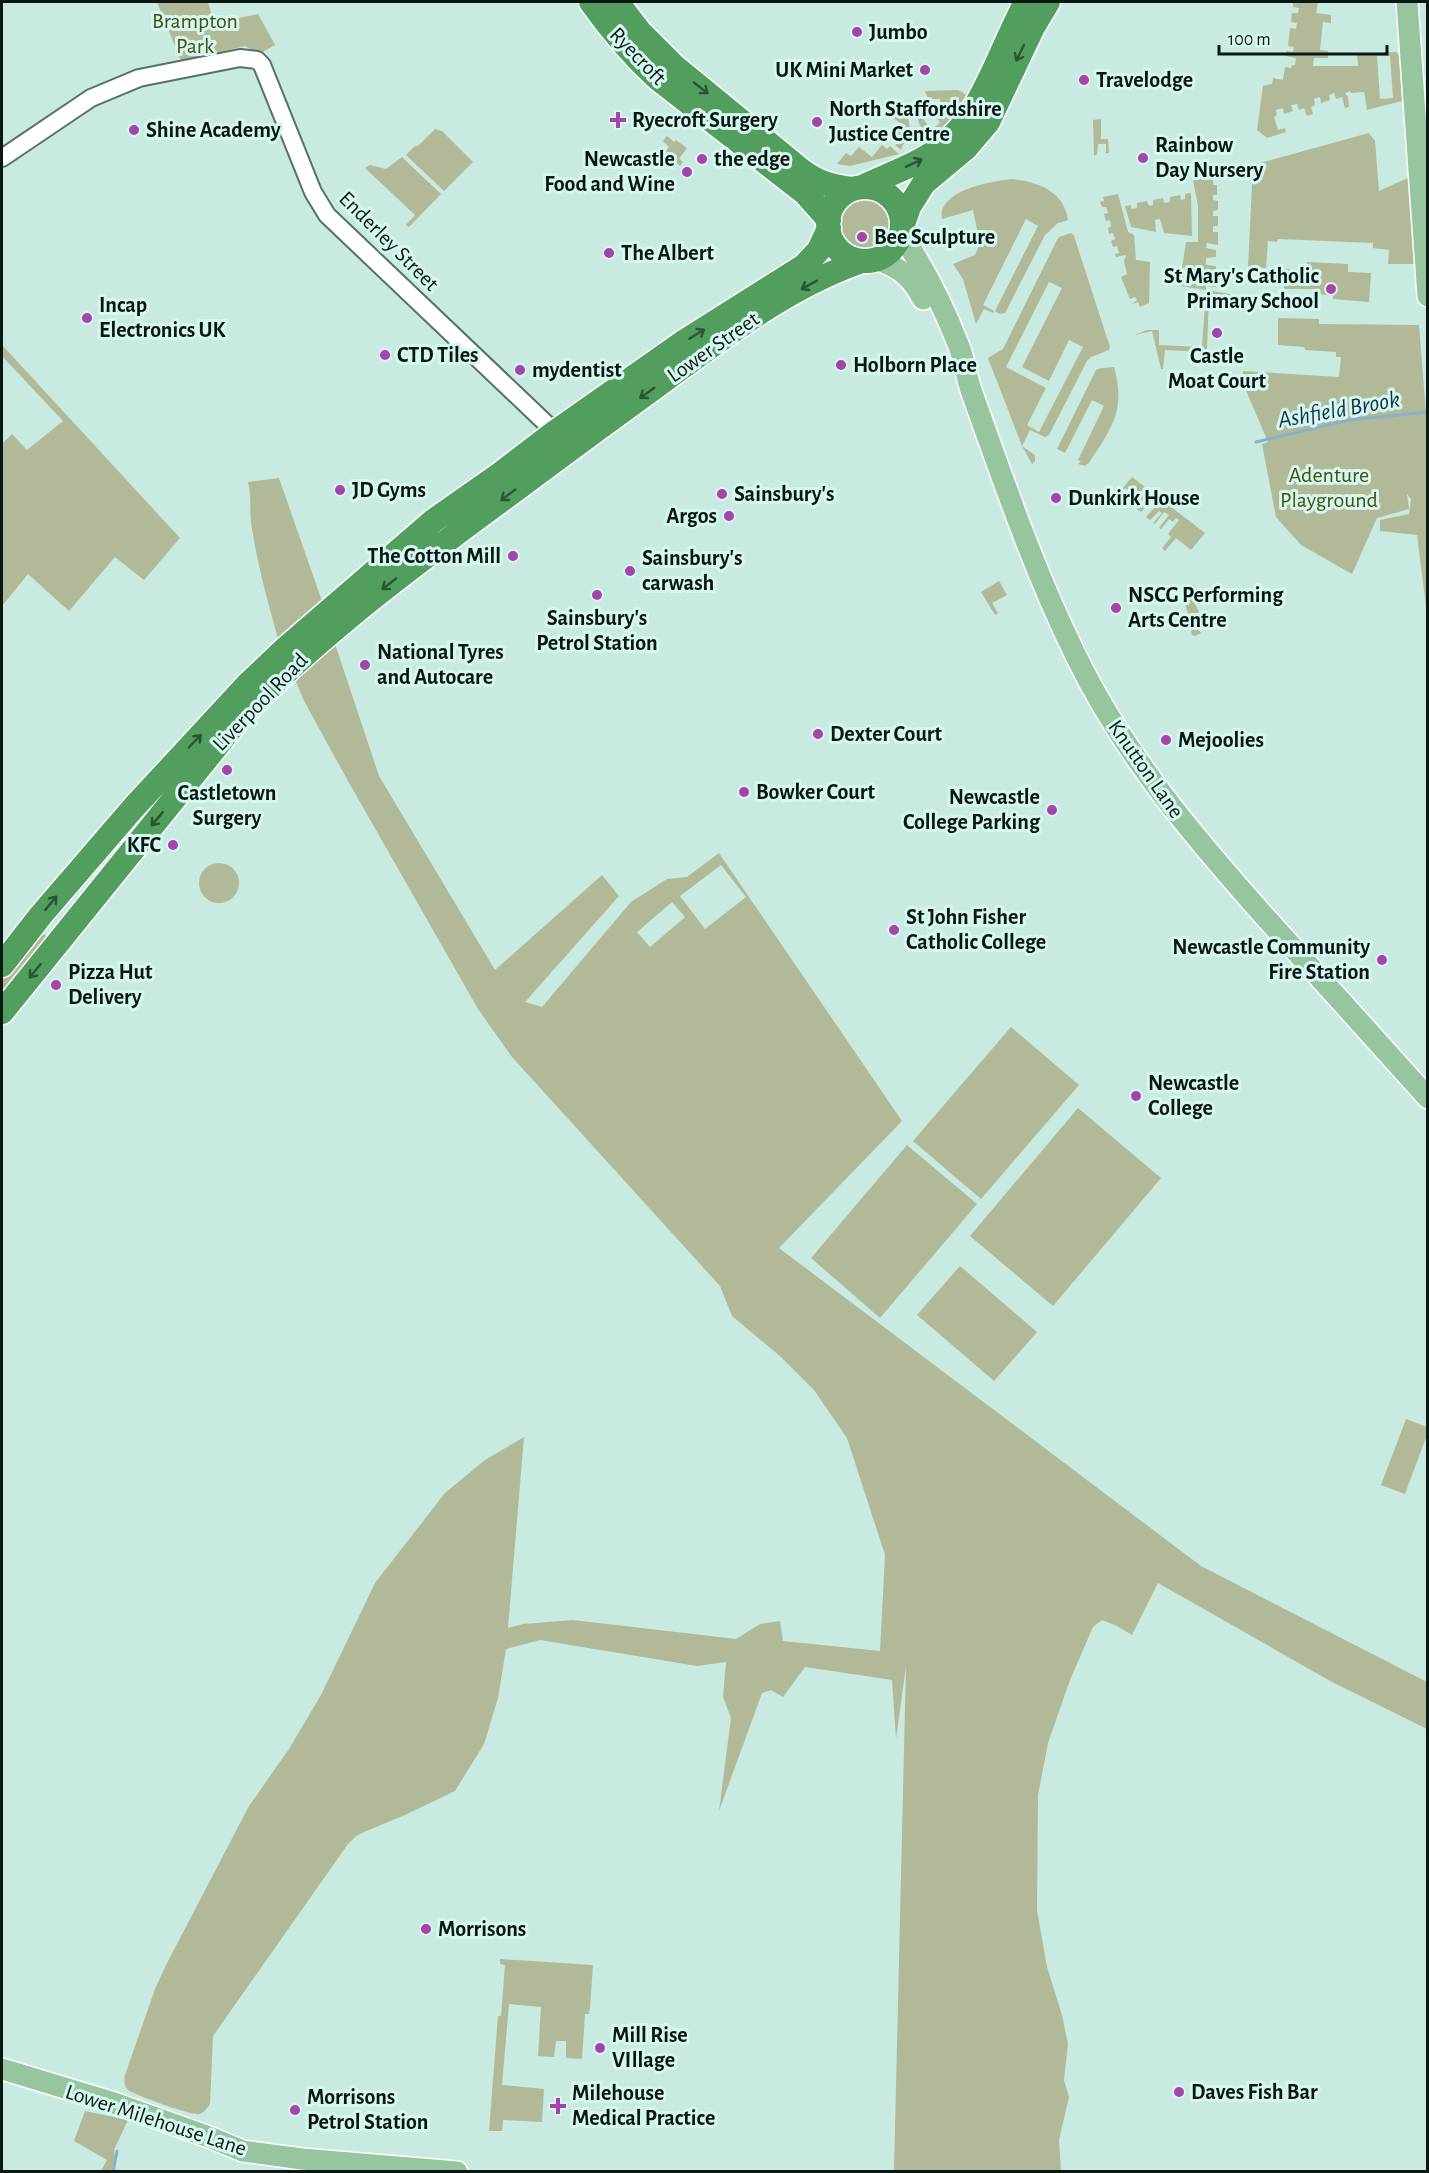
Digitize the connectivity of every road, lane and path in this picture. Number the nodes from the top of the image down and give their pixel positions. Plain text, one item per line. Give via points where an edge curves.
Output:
1 (591, 2) edge
2 (617, 2) edge
3 (1026, 2) edge
4 (1048, 2) edge
5 (1407, 2) edge
6 (781, 153) junction
7 (2, 158) edge
8 (886, 175) junction
9 (858, 188) junction
10 (829, 224) junction
11 (901, 231) junction
12 (869, 260) junction
13 (1428, 296) edge
14 (966, 376) junction
15 (566, 437) junction
16 (462, 515) junction
17 (290, 656) junction
18 (84, 864) junction
19 (102, 888) junction
20 (2, 965) edge
21 (2, 1012) edge
22 (1428, 1098) edge
23 (2, 2068) edge
24 (457, 2172) edge

1 - 10 highway, Ryecroft via 650,72 805,194
2 -> 6 highway, Ryecroft via 674,66
8 -> 3 highway via 930,154 960,128 978,101
4 -> 11 highway via 988,122 958,156 924,183 909,207
5 - 13 main road
6 - 8 highway, Ryecroft via 795,155 817,171 845,179
6 - 9 highway, Ryecroft via 813,179 835,188
7 - 15 street, Enderley Street via 91,98 139,78 240,58 257,60 313,192 327,215
8 - 9 highway
9 - 10 highway via 837,201
9 - 11 highway via 876,189 894,200
10 - 12 highway via 833,242 842,253
15 -> 10 highway, Lower Street via 682,343 804,266 819,250
11 - 12 highway via 894,247
11 - 14 main road, Knutton Lane via 961,350
12 - 14 main road, Knutton Lane via 889,263 908,276
12 -> 15 highway, Lower Street via 836,270 758,315
14 - 22 main road, Knutton Lane via 1057,617 1118,732 1204,849
15 -> 16 highway, Liverpool Road
15 - 16 highway, Liverpool Road via 517,469 500,474
16 - 17 highway, Liverpool Road via 433,521
18 -> 17 highway, Liverpool Road via 248,684
17 -> 19 highway, Liverpool Road
18 - 19 highway
20 -> 18 highway, Liverpool Road
19 -> 21 highway, Liverpool Road
23 - 24 main road, Lower Milehouse Lane via 111,2102 243,2151

